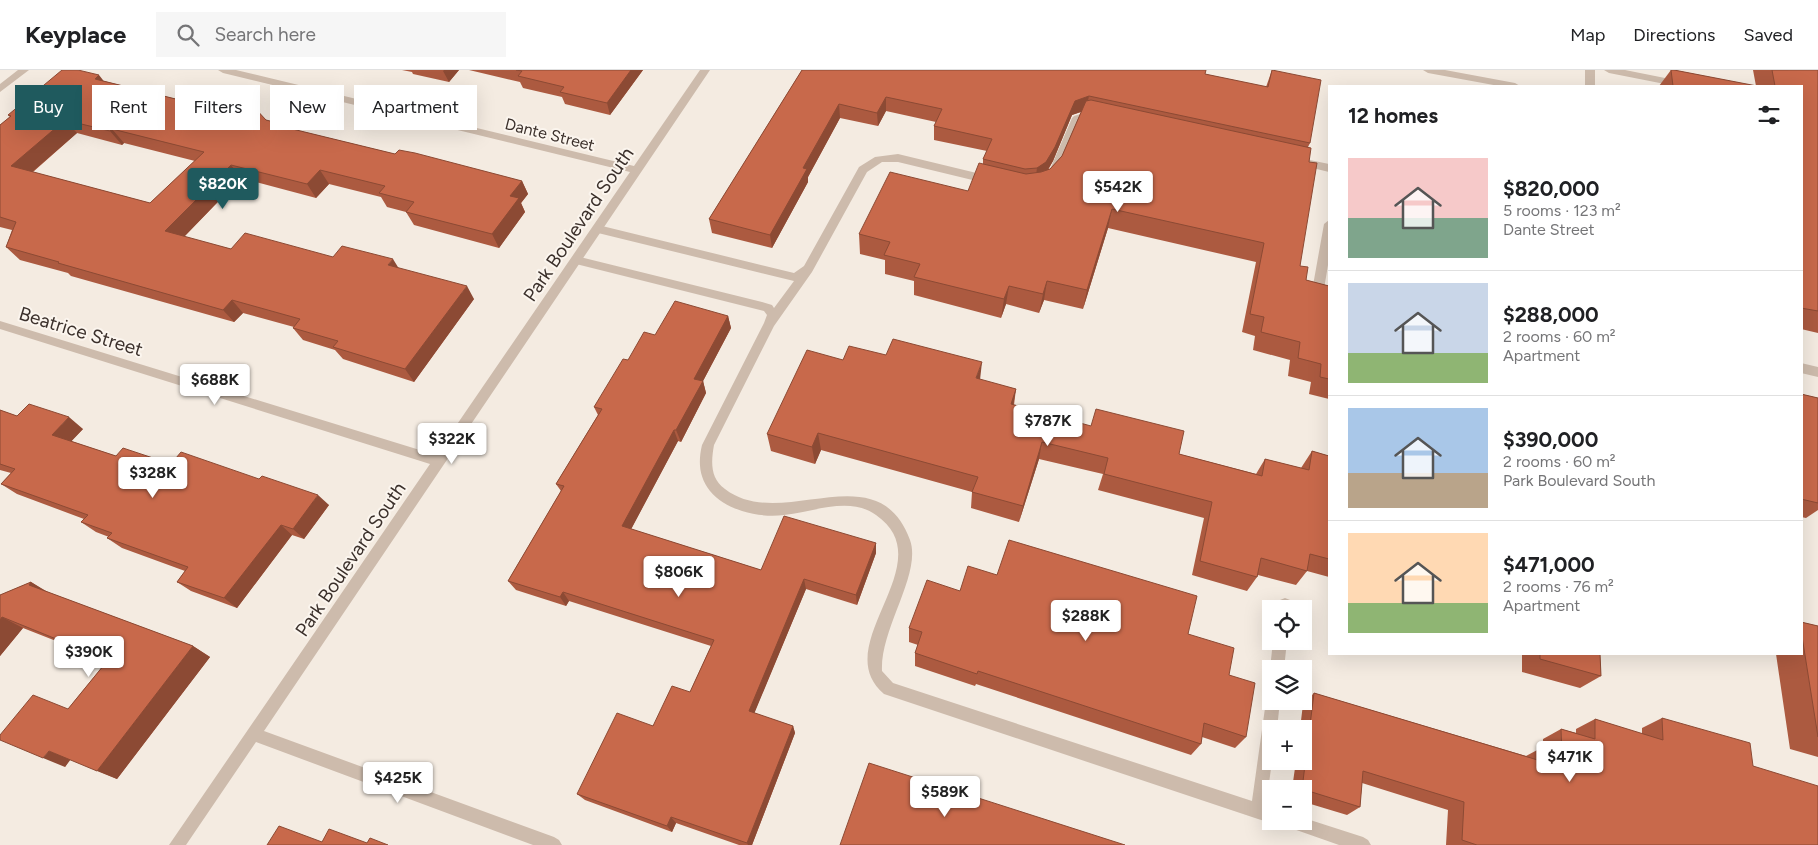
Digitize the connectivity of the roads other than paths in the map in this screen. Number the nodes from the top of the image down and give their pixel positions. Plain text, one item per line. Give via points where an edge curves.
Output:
1 (24, 70) edge
2 (223, 70) edge
3 (705, 70) edge
4 (1428, 70) edge
5 (1590, 70) edge
6 (1609, 70) edge
7 (1510, 85) edge
8 (1590, 85) edge
9 (1685, 85) edge
10 (0, 90) edge
11 (1107, 119) edge
12 (1290, 160) edge
13 (1328, 168) edge
14 (637, 170) junction
15 (1003, 183) edge
16 (1044, 184) edge
17 (598, 228) junction
18 (1328, 230) edge
19 (576, 260) junction
20 (808, 269) junction
21 (1328, 296) edge
22 (770, 323) junction
23 (0, 325) edge
24 (1803, 368) edge
25 (1818, 372) edge
26 (438, 461) junction
27 (1271, 710) edge
28 (253, 734) junction
29 (1267, 780) edge
30 (1262, 812) edge
31 (1312, 828) edge
32 (177, 845) edge
33 (554, 845) edge
34 (1363, 845) edge

1 - 10 street
2 - 14 street, Dante Street
3 - 14 street, Park Boulevard South
4 - 7 street
5 - 8 street
6 - 9 street
11 - 16 street via 1087,115 1076,118 1052,175
12 - 13 street
14 - 17 street, Park Boulevard South
15 - 20 street via 898,158 884,157 871,161 862,170
17 - 19 street, Park Boulevard South
17 - 20 street via 788,276 799,276
18 - 21 street via 1318,291
19 - 22 street via 762,306 772,314
19 - 26 street, Park Boulevard South
20 - 22 street
22 - 30 street via 708,445 704,458 706,474 716,490 758,509 775,510 843,500 874,507 894,523 903,539 906,558 876,647 875,669 882,684 896,693
23 - 26 street, Beatrice Street
24 - 25 street
26 - 28 street, Park Boulevard South
27 - 29 street
28 - 32 street, Park Boulevard South
28 - 33 street
31 - 34 street

